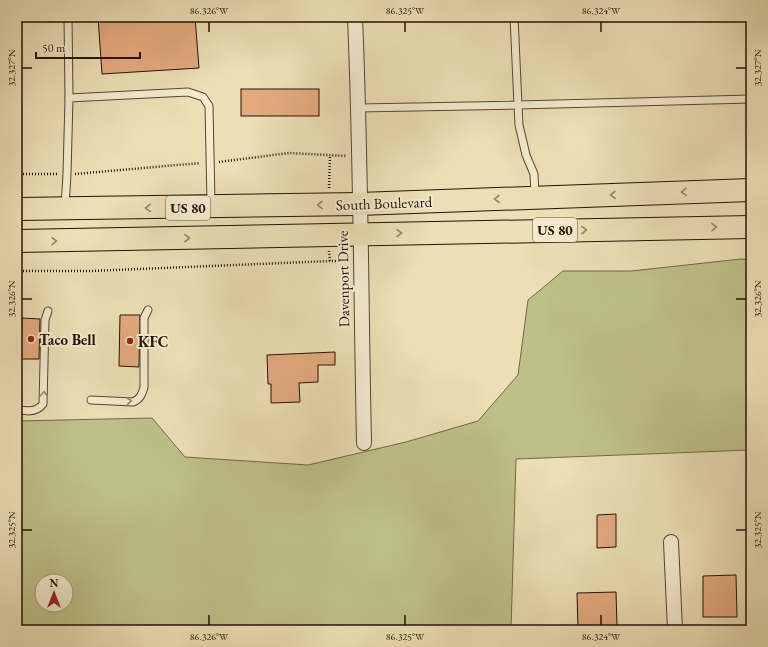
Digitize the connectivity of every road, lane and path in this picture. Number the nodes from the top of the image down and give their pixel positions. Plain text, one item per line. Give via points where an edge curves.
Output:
1 (68, 17) edge
2 (391, 17) edge
3 (514, 17) edge
4 (355, 18) edge
5 (69, 98) junction
6 (751, 98) edge
7 (518, 104) junction
8 (359, 108) junction
9 (359, 156) junction
10 (209, 163) junction
11 (17, 174) edge
12 (68, 174) junction
13 (751, 190) edge
14 (536, 197) junction
15 (359, 204) junction
16 (292, 206) junction
17 (211, 207) junction
18 (17, 209) edge
19 (64, 210) junction
20 (751, 226) edge
21 (360, 234) junction
22 (234, 238) junction
23 (17, 241) edge
24 (330, 261) dead end
25 (17, 271) edge
26 (148, 310) dead end
27 (48, 311) dead end
28 (91, 400) dead end
29 (17, 409) edge
30 (364, 443) dead end
31 (671, 542) dead end
32 (675, 630) edge

1 - 5 lane
2 - 4 lane
3 - 7 lane
4 - 8 street, Davenport Drive
5 - 10 lane via 188,92 203,97 209,106
5 - 12 lane
6 - 7 lane
7 - 8 lane
7 - 14 lane via 519,125 526,155 534,174
8 - 9 street, Davenport Drive
9 - 10 path via 290,153
9 - 15 street, Davenport Drive
10 - 12 path
10 - 17 lane
11 - 12 path
12 - 19 lane
13 -> 14 highway, South Boulevard / US 80
14 -> 15 highway, South Boulevard / US 80
15 -> 16 highway, South Boulevard / US 80
15 - 21 street, Davenport Drive
16 - 17 highway, South Boulevard / US 80
16 - 22 highway via 301,214 302,220 300,225 292,230
17 -> 19 highway, South Boulevard / US 80
18 - 19 highway, South Boulevard / US 80
21 -> 20 highway, South Boulevard / US 80
21 - 22 highway, South Boulevard / US 80
21 - 30 street, Davenport Drive
23 -> 22 highway, South Boulevard / US 80
24 - 25 path via 92,271
28 -> 26 lane via 133,402 142,394 144,318
29 -> 27 lane via 32,411 39,409 43,404 44,320
31 - 32 street

